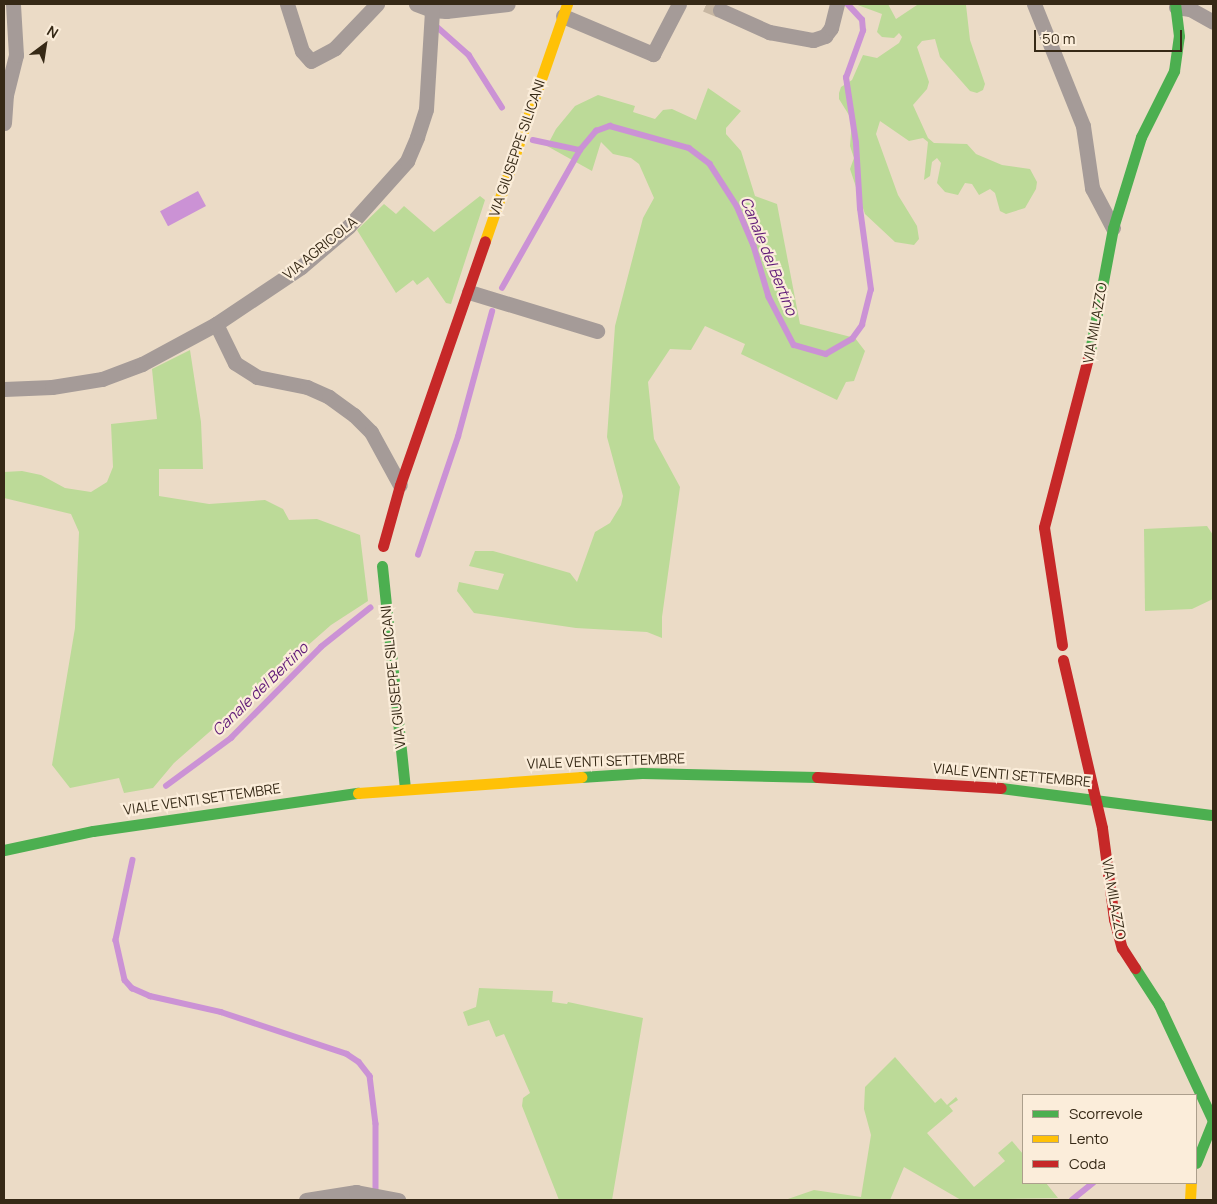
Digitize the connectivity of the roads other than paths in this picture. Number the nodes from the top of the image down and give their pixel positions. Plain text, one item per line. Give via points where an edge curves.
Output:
1 (13, 4) edge
2 (287, 4) edge
3 (377, 4) edge
4 (416, 4) edge
5 (508, 4) edge
6 (679, 4) edge
7 (837, 4) edge
8 (1034, 4) edge
9 (1175, 5) edge
10 (432, 10) junction
11 (565, 10) edge
12 (720, 10) tunnel mouth
13 (1213, 22) edge
14 (4, 124) edge
15 (1113, 228) junction
16 (468, 292) junction
17 (216, 324) junction
18 (597, 331) dead end
19 (4, 389) edge
20 (400, 486) junction
21 (383, 546) dead end
22 (382, 566) dead end
23 (1062, 645) dead end
24 (1063, 660) dead end
25 (405, 788) junction
26 (1095, 798) junction
27 (1213, 814) edge
28 (4, 850) edge
29 (1211, 1118) edge
30 (1197, 1160) edge
31 (1191, 1184) edge
32 (395, 1199) edge
33 (306, 1200) edge
34 (1190, 1200) edge

1 - 14 street via 16,54 6,94
2 - 3 street via 302,52 311,61 335,48
4 - 10 street
5 - 10 street
6 - 11 street via 652,54
7 - 12 street via 831,28 825,36 813,40 769,32
8 - 15 street via 1083,126 1092,188
9 - 13 street, VIA MILAZZO
9 - 15 street, VIA MILAZZO via 1180,36 1174,71 1141,137
10 - 17 street, VIA AGRICOLA via 426,109 407,161 348,227 301,266
11 - 16 street, VIA GIUSEPPE SILICANI
15 - 23 street, VIA MILAZZO via 1087,369 1045,517
16 - 18 street
16 - 20 street, VIA GIUSEPPE SILICANI
17 - 19 street, VIA AGRICOLA via 118,375 52,386
17 - 20 street via 235,363 257,377 307,387 330,397 354,415 371,432
20 - 21 street, VIA GIUSEPPE SILICANI
22 - 25 street, VIA GIUSEPPE SILICANI
24 - 26 street, VIA MILAZZO
25 - 26 street, VIALE VENTI SETTEMBRE via 697,772 862,778
25 - 28 street, VIALE VENTI SETTEMBRE via 232,808 93,831
26 - 27 street, VIALE VENTI SETTEMBRE
26 - 29 street, VIA MILAZZO via 1114,920 1122,948 1159,1005
29 - 30 street
31 - 34 street
32 - 33 street via 356,1192

